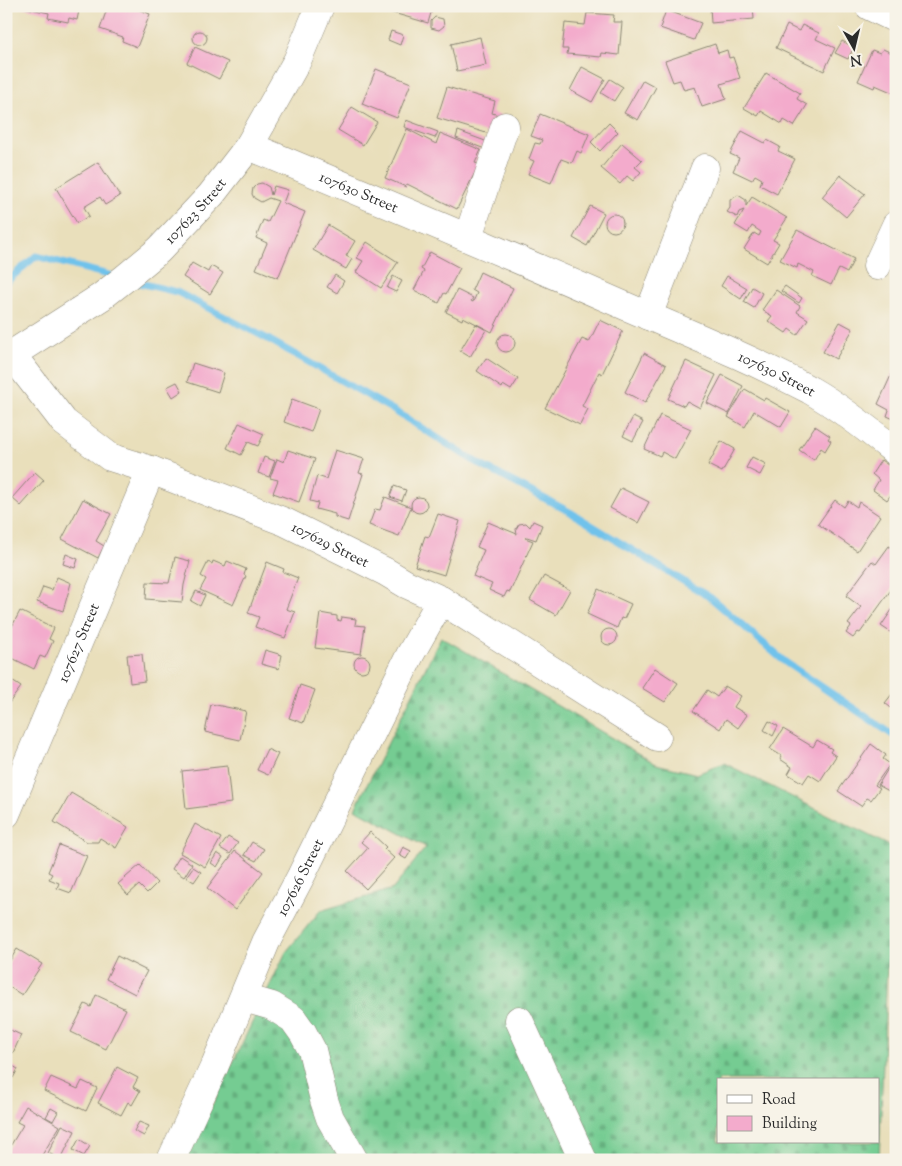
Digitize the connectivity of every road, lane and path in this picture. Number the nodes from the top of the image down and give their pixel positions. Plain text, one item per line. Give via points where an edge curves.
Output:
1 (320, 6) edge
2 (869, 6) edge
3 (896, 18) edge
4 (505, 126) dead end
5 (249, 146) junction
6 (705, 168) dead end
7 (896, 225) edge
8 (468, 237) junction
9 (877, 266) dead end
10 (648, 316) junction
11 (9, 357) edge
12 (896, 452) edge
13 (151, 470) junction
14 (441, 600) junction
15 (657, 737) dead end
16 (6, 814) edge
17 (244, 998) junction
18 (520, 1020) dead end
19 (170, 1160) edge
20 (354, 1160) edge
21 (583, 1160) edge

1 - 5 street, 107623 Street via 297,61
2 - 3 street
4 - 8 street
5 - 8 street, 107630 Street
5 - 11 street, 107623 Street via 211,195 159,250 101,297
6 - 10 street
7 - 9 street
8 - 10 street, 107630 Street
10 - 12 street, 107630 Street via 712,342 811,391
11 - 13 street, 107629 Street via 64,422 110,457
13 - 14 street, 107629 Street via 285,522
13 - 16 street, 107627 Street
14 - 15 street, 107629 Street
14 - 17 street, 107626 Street via 410,655 266,942
17 - 19 street, 107626 Street
17 - 20 street via 272,1006 293,1019 312,1050 330,1118
18 - 21 street

